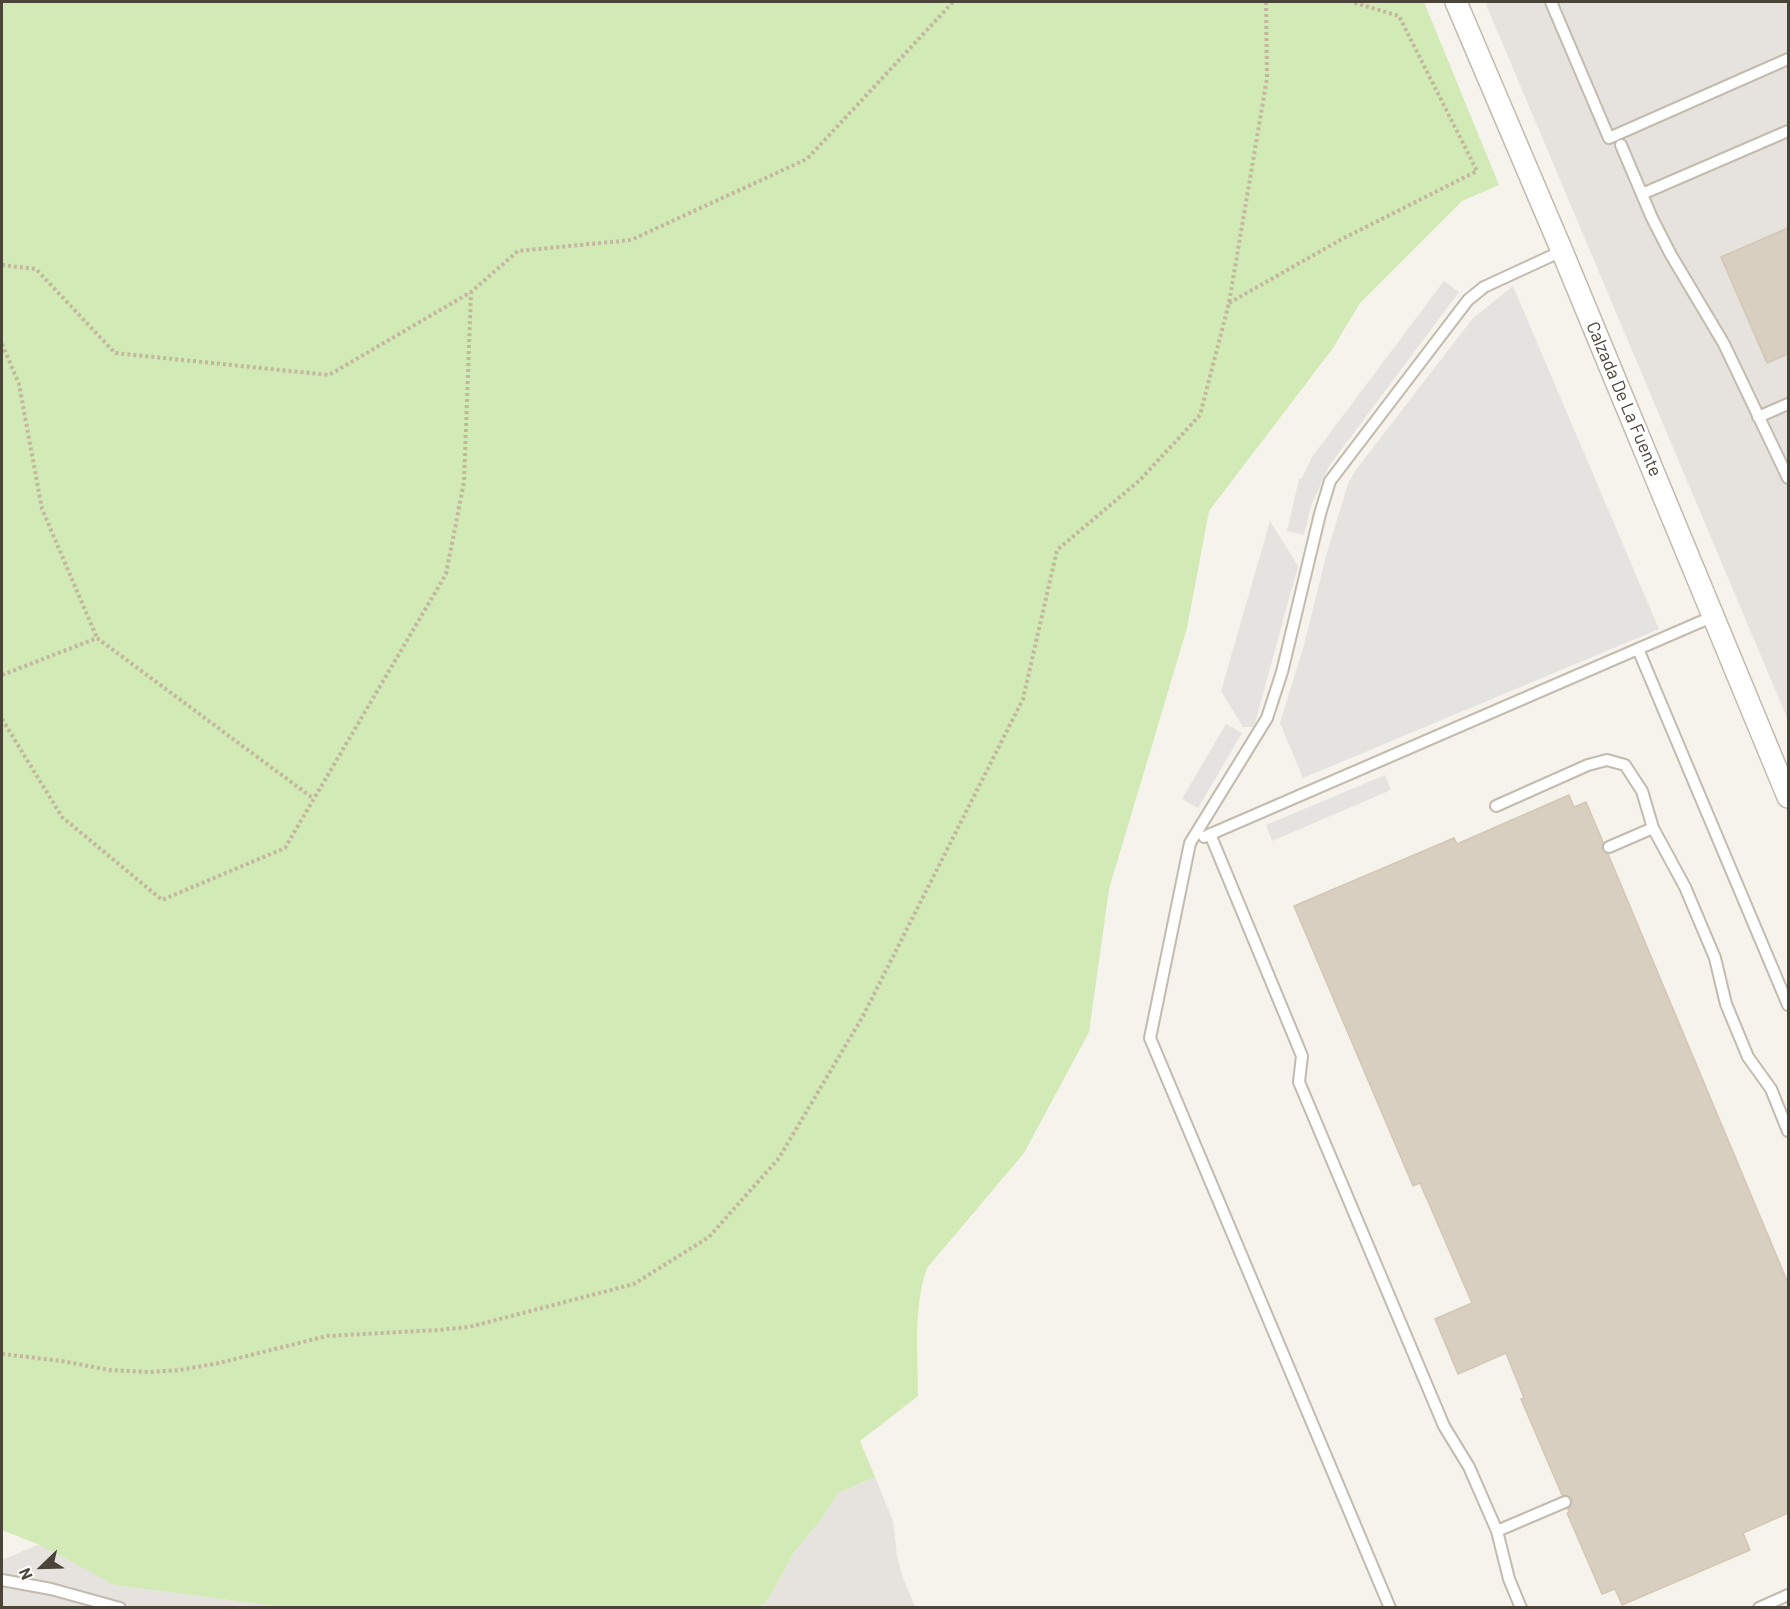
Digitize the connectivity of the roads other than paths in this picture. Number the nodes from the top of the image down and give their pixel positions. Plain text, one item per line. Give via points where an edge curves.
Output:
1 (1456, 2) edge
2 (1551, 2) edge
3 (1788, 59) edge
4 (1788, 131) edge
5 (1621, 145) dead end
6 (1641, 194) junction
7 (1562, 251) junction
8 (1788, 404) edge
9 (1758, 417) junction
10 (1788, 478) edge
11 (1714, 616) junction
12 (1638, 649) junction
13 (1788, 797) edge
14 (1496, 806) dead end
15 (1653, 828) junction
16 (1209, 834) junction
17 (1190, 843) junction
18 (1609, 847) dead end
19 (1788, 1005) edge
20 (1788, 1131) edge
21 (1565, 1502) dead end
22 (1497, 1531) junction
23 (2, 1580) edge
24 (1788, 1595) edge
25 (120, 1608) edge
26 (1390, 1608) edge
27 (1521, 1608) edge
28 (1759, 1608) edge

1 - 7 street, Calzada De La Fuente
2 - 3 lane via 1609,138
4 - 6 lane
5 - 6 lane
6 - 9 lane via 1671,255 1724,344
7 - 11 street, Calzada De La Fuente
7 - 17 lane via 1484,287 1468,300 1330,481 1268,718
8 - 9 lane
9 - 10 lane
11 - 12 lane
11 - 13 street, Calzada De La Fuente
12 - 16 lane
12 - 19 lane
14 - 15 lane via 1607,760 1625,765 1642,791
15 - 18 lane
15 - 20 lane via 1685,887 1711,948 1726,1004 1748,1057 1771,1089
16 - 17 lane
16 - 22 lane via 1302,1056 1299,1082 1444,1426 1469,1467
17 - 26 lane via 1150,1038
21 - 22 lane
22 - 27 lane
23 - 25 lane
24 - 28 lane

